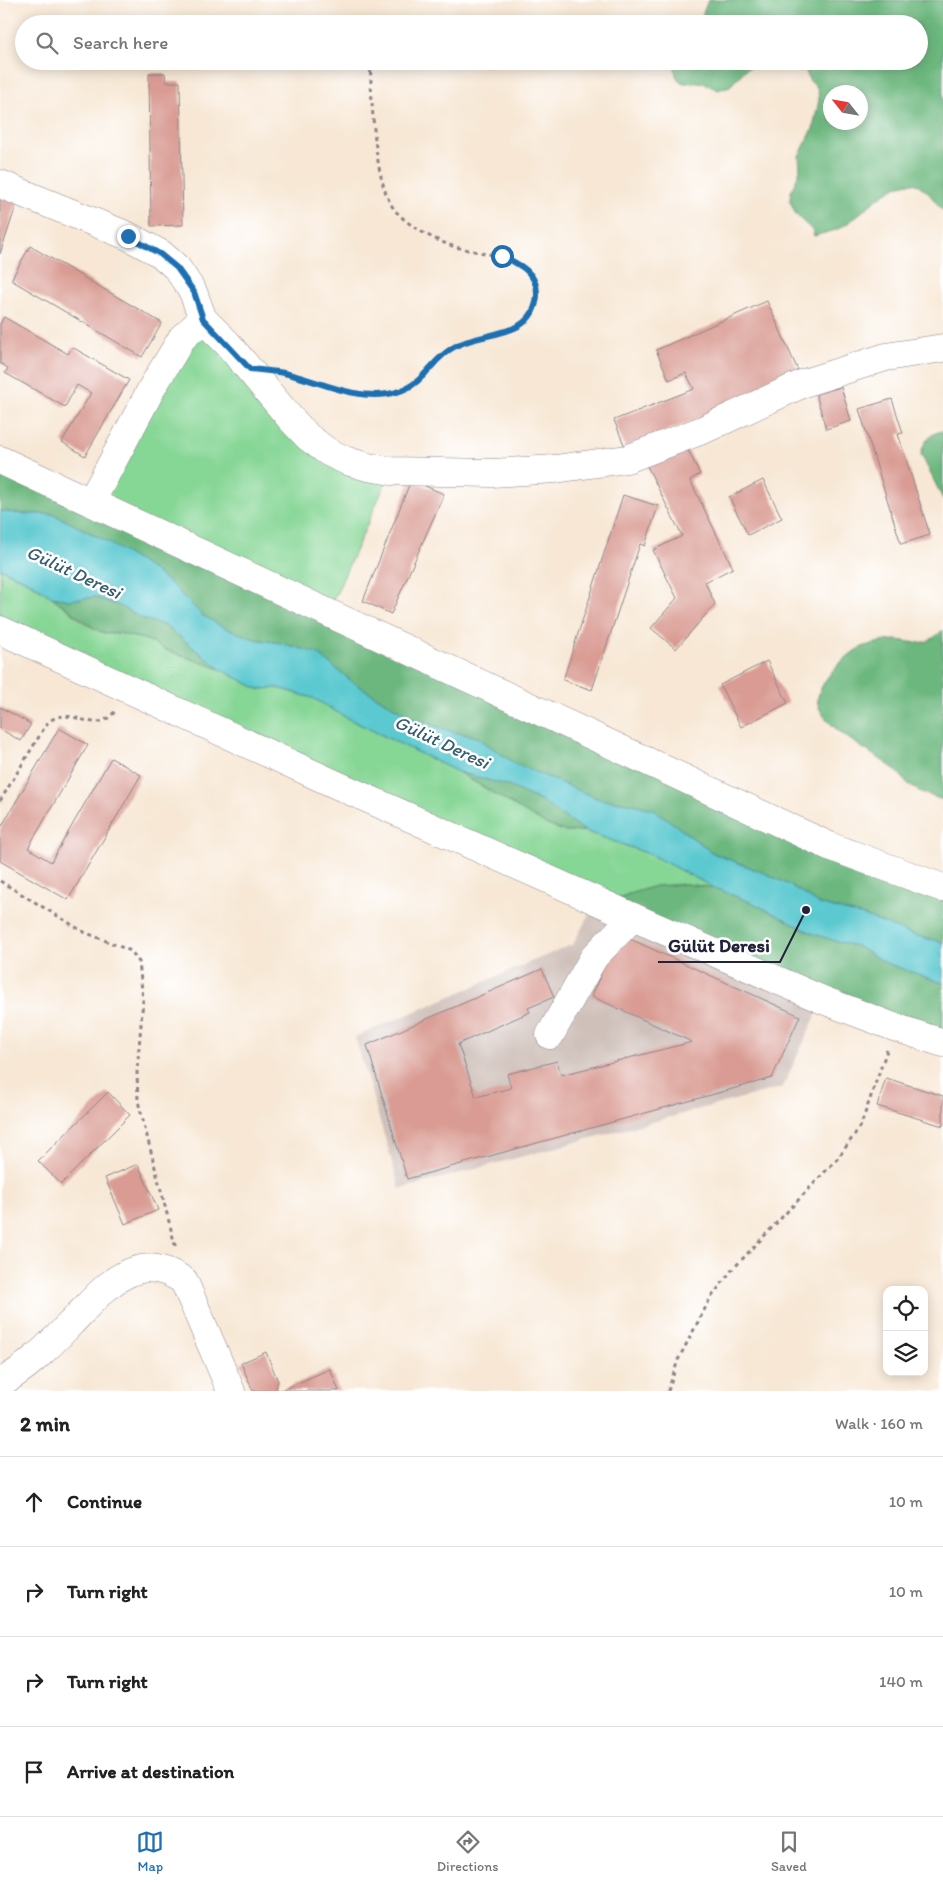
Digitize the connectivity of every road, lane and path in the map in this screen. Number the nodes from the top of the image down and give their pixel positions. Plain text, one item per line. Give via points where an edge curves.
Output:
1 (371, 70) edge
2 (0, 184) edge
3 (203, 319) junction
4 (943, 348) edge
5 (250, 369) junction
6 (0, 460) edge
7 (91, 502) junction
8 (0, 630) edge
9 (129, 690) junction
10 (0, 801) edge
11 (0, 881) edge
12 (943, 888) edge
13 (633, 917) junction
14 (894, 1027) junction
15 (550, 1035) dead end
16 (943, 1043) edge
17 (184, 1281) junction
18 (0, 1383) edge
19 (231, 1391) edge
20 (668, 1391) edge

1 - 5 path via 377,155 386,194 394,209 411,225 448,245 502,256 517,263 530,272 537,287 536,303 531,315 520,326 464,341 449,349 413,385 386,394 365,395 282,373
2 - 3 street via 128,236 160,254 177,268 194,292
3 - 5 street
3 - 7 street via 182,338 152,386
4 - 5 street via 886,357 804,383 705,429 627,460 492,473 391,470 347,461 308,437
6 - 7 street
7 - 12 street via 829,846
8 - 9 street
9 - 10 path via 104,722 91,723 63,716 54,718 46,725
9 - 13 street
11 - 17 path via 84,932 130,951 139,962 143,1000 138,1101
13 - 14 street
13 - 15 street via 594,957
14 - 16 street
14 - 20 path via 868,1109 855,1134 838,1158 731,1271 710,1299 678,1360
17 - 18 street via 172,1272 156,1269 139,1270 118,1278 28,1365
17 - 19 street

